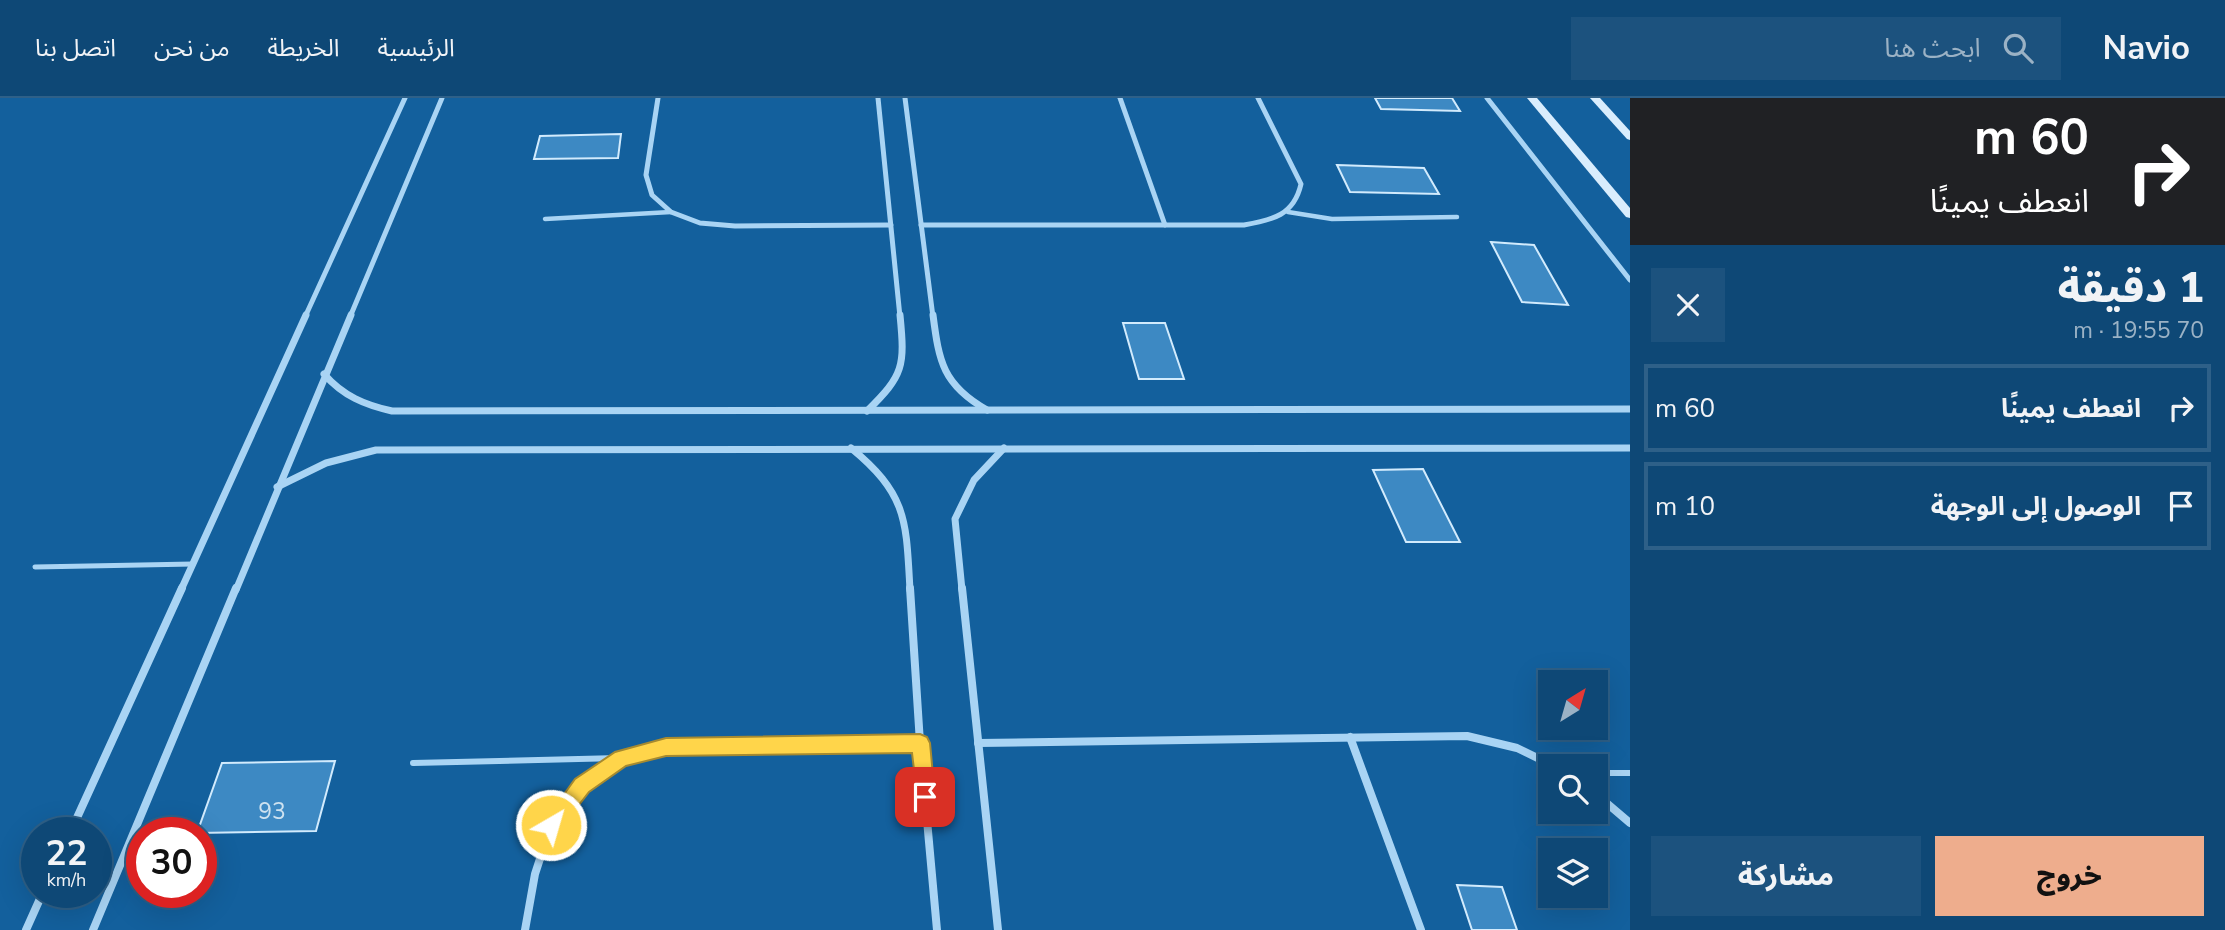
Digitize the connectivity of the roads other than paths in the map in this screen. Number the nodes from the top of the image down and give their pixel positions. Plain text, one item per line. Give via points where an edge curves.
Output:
1 (405, 98) edge
2 (442, 98) edge
3 (658, 98) edge
4 (878, 98) edge
5 (905, 98) edge
6 (1120, 98) edge
7 (1258, 98) edge
8 (1486, 98) edge
9 (1532, 98) edge
10 (1595, 98) edge
11 (1630, 137) edge
12 (671, 212) junction
13 (1288, 212) junction
14 (1630, 215) edge
15 (1457, 217) dead end
16 (545, 219) dead end
17 (891, 225) junction
18 (921, 225) junction
19 (1165, 225) junction
20 (1630, 280) edge
21 (324, 374) junction
22 (1630, 409) edge
23 (988, 410) junction
24 (867, 411) junction
25 (851, 447) junction
26 (1004, 448) junction
27 (1630, 448) edge
28 (277, 487) junction
29 (193, 564) junction
30 (35, 567) dead end
31 (1350, 737) junction
32 (920, 743) junction
33 (978, 743) junction
34 (621, 758) junction
35 (1538, 758) edge
36 (413, 763) dead end
37 (1608, 773) edge
38 (1630, 773) edge
39 (1608, 804) edge
40 (77, 817) edge
41 (1630, 823) edge
42 (36, 908) edge
43 (26, 930) edge
44 (93, 930) edge
45 (526, 930) edge
46 (937, 930) edge
47 (998, 930) edge
48 (1421, 930) edge

1 - 29 street
2 - 21 street
3 - 12 street via 646,175 652,195
4 - 17 street
5 - 18 street
6 - 19 street
7 - 13 street via 1301,184 1299,199
8 - 20 street
9 - 14 street
10 - 11 street
12 - 16 lane
12 - 17 street via 734,226
13 - 15 lane via 1332,219
13 - 19 street via 1244,225
17 - 24 street via 904,355 894,385
18 - 19 street
18 - 23 street via 943,371 968,400
21 - 24 street via 349,398 392,411
21 - 28 street
22 - 23 street
23 - 24 street
25 - 26 street
25 - 28 street via 376,450 326,463
25 - 32 street via 876,468 895,493 906,522
26 - 27 street
26 - 33 street via 981,467 955,519
28 - 44 street
29 - 30 lane
29 - 40 street
31 - 33 street
31 - 35 street via 1467,736
31 - 48 street
32 - 34 street via 666,747
32 - 46 street
33 - 47 street
34 - 36 lane
34 - 45 street via 582,785 551,825 535,874
37 - 38 lane
39 - 41 street
42 - 43 street

